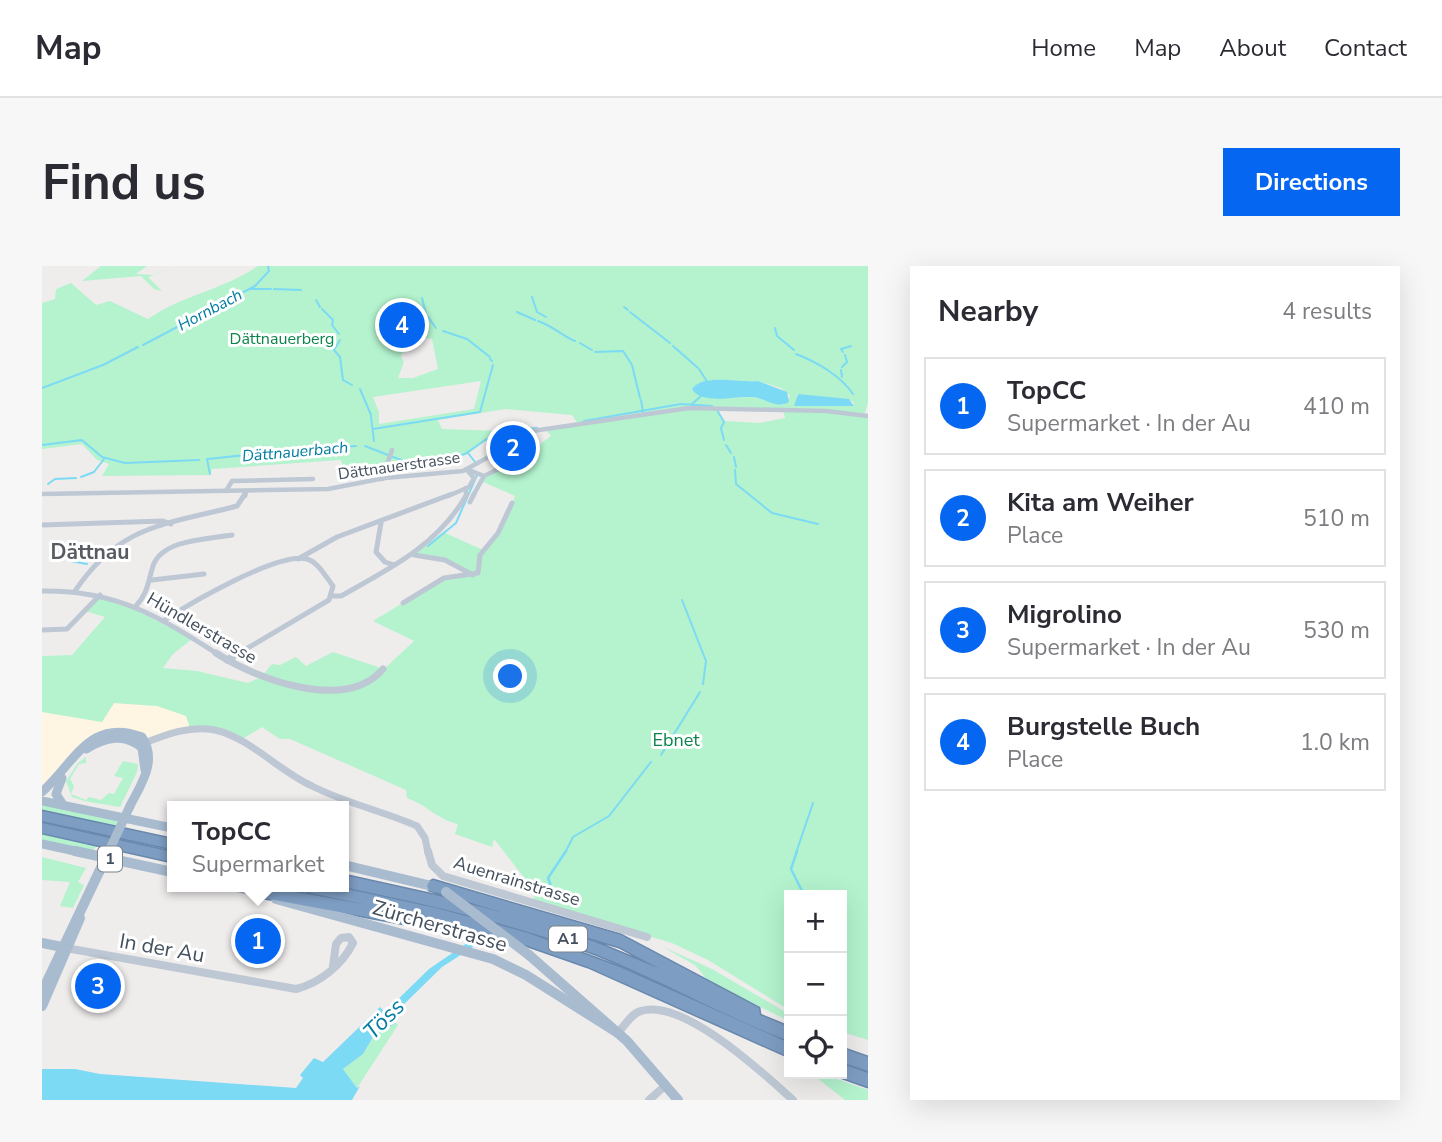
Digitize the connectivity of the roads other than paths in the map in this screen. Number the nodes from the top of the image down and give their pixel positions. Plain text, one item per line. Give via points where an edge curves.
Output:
1 (868, 416) edge
2 (391, 453) dead end
3 (523, 457) dead end
4 (467, 470) junction
5 (484, 477) junction
6 (313, 479) dead end
7 (382, 479) junction
8 (466, 488) junction
9 (226, 491) junction
10 (246, 491) junction
11 (42, 494) edge
12 (470, 502) dead end
13 (512, 503) dead end
14 (381, 523) junction
15 (171, 524) junction
16 (42, 525) edge
17 (233, 535) dead end
18 (414, 555) junction
19 (298, 559) junction
20 (394, 565) junction
21 (204, 574) dead end
22 (473, 575) junction
23 (152, 580) junction
24 (42, 591) edge
25 (75, 591) junction
26 (100, 595) junction
27 (332, 597) junction
28 (403, 603) dead end
29 (136, 606) junction
30 (163, 621) junction
31 (42, 630) edge
32 (227, 660) junction
33 (383, 669) dead end
34 (143, 744) junction
35 (42, 792) edge
36 (42, 801) edge
37 (63, 805) junction
38 (42, 816) edge
39 (167, 827) edge
40 (42, 828) edge
41 (167, 843) edge
42 (44, 845) edge
43 (167, 855) edge
44 (349, 866) edge
45 (167, 871) edge
46 (349, 882) edge
47 (433, 886) junction
48 (258, 892) edge
49 (264, 892) edge
50 (333, 892) edge
51 (470, 923) junction
52 (647, 937) dead end
53 (42, 943) edge
54 (65, 948) junction
55 (333, 966) dead end
56 (42, 992) edge
57 (42, 1006) edge
58 (784, 1032) edge
59 (618, 1033) junction
60 (784, 1033) edge
61 (784, 1048) edge
62 (847, 1057) edge
63 (868, 1064) edge
64 (847, 1073) edge
65 (868, 1080) edge
66 (666, 1084) junction
67 (649, 1100) edge
68 (678, 1100) edge
69 (793, 1100) edge

1 - 4 street, Dättnauerstrasse via 691,408 507,436 497,452
2 - 7 street
3 - 5 street
4 - 5 street
4 - 7 street, Dättnauerstrasse
4 - 8 street via 474,481
5 - 12 street
6 - 9 street via 232,481
7 - 10 street, Dättnauerstrasse via 321,489
8 - 14 street
8 - 18 street via 468,493 452,522
9 - 10 street, Dättnauerstrasse
9 - 11 street, Dättnauerstrasse
10 - 15 street via 237,506
13 - 22 street
14 - 19 street via 367,523
14 - 20 street via 376,552
15 - 16 street
15 - 25 street via 110,550 93,564
17 - 23 street via 164,551 153,565
18 - 20 street
18 - 22 street via 430,555
19 - 27 street via 314,564 333,586
19 - 30 street via 219,588
20 - 27 street
21 - 23 street
22 - 28 street via 444,578
23 - 29 street
24 - 25 street, Hündlerstrasse
25 - 26 street, Hündlerstrasse
26 - 29 street, Hündlerstrasse
26 - 31 street via 68,628
27 - 32 street
29 - 30 street, Hündlerstrasse
30 - 32 street, Hündlerstrasse
32 - 33 street, Hündlerstrasse via 261,677 326,691 362,686
34 - 35 main road via 135,734 122,731 93,739
34 - 37 main road via 116,737 85,750 57,787
34 - 52 street, Auenrainstrasse via 185,729 222,731 309,785 416,826 425,835 429,864 443,876
34 - 54 main road, bridge via 145,771
36 - 37 main road
37 - 39 main road
38 - 41 highway
40 - 43 highway
42 - 45 main road, 1
44 - 47 main road, Zürcherstrasse
46 - 60 highway, A1 via 470,909 562,937 639,966
47 - 58 highway, A1 via 581,927 650,955
47 - 59 main road, Zürcherstrasse, bridge via 529,955
48 - 59 main road, Zürcherstrasse via 493,959 523,972
49 - 51 highway, A1 via 437,924
50 - 51 highway, A1
51 - 61 highway, A1 via 597,964
53 - 54 main road
54 - 55 street, In der Au via 292,989 312,984
54 - 56 main road
54 - 57 main road
59 - 66 main road, Zürcherstrasse
59 - 69 street via 640,1010 663,1010 734,1051
62 - 63 highway
64 - 65 highway
66 - 67 street
66 - 68 main road, Zürcherstrasse

